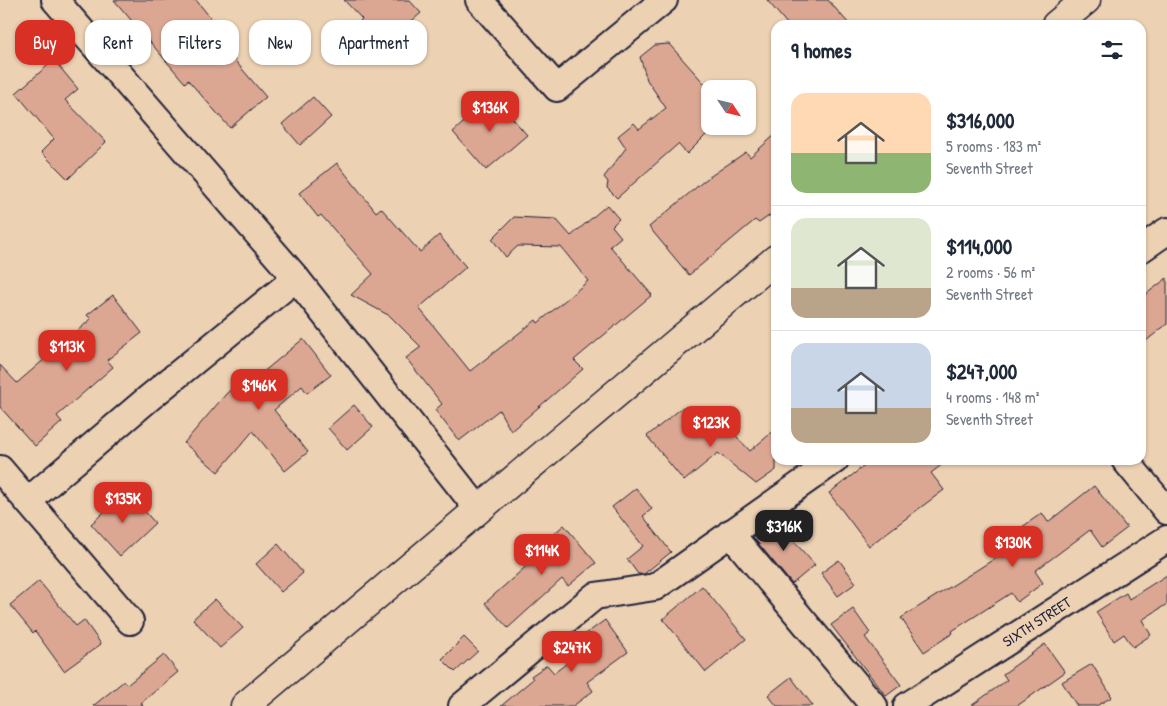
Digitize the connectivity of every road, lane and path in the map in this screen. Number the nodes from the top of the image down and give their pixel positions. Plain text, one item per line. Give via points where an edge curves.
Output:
1 (55, 0) edge
2 (479, 0) edge
3 (664, 0) edge
4 (1086, 0) edge
5 (1062, 20) edge
6 (1167, 231) edge
7 (1146, 246) edge
8 (771, 263) edge
9 (296, 278) junction
10 (828, 465) edge
11 (1129, 465) edge
12 (0, 469) edge
13 (28, 501) junction
14 (478, 509) junction
15 (1167, 511) edge
16 (730, 533) junction
17 (1167, 539) edge
18 (130, 621) dead end
19 (245, 706) edge
20 (462, 706) edge
21 (874, 706) edge
22 (907, 706) edge

1 - 9 street
2 - 3 street via 557,88
4 - 5 main road
6 - 7 street
8 - 14 main road
9 - 13 street
9 - 14 street
10 - 16 street
11 - 15 street
12 - 13 street
13 - 18 street
14 - 19 main road
16 - 20 street via 655,587 595,596
16 - 21 street
17 - 22 street, SIXTH STREET

